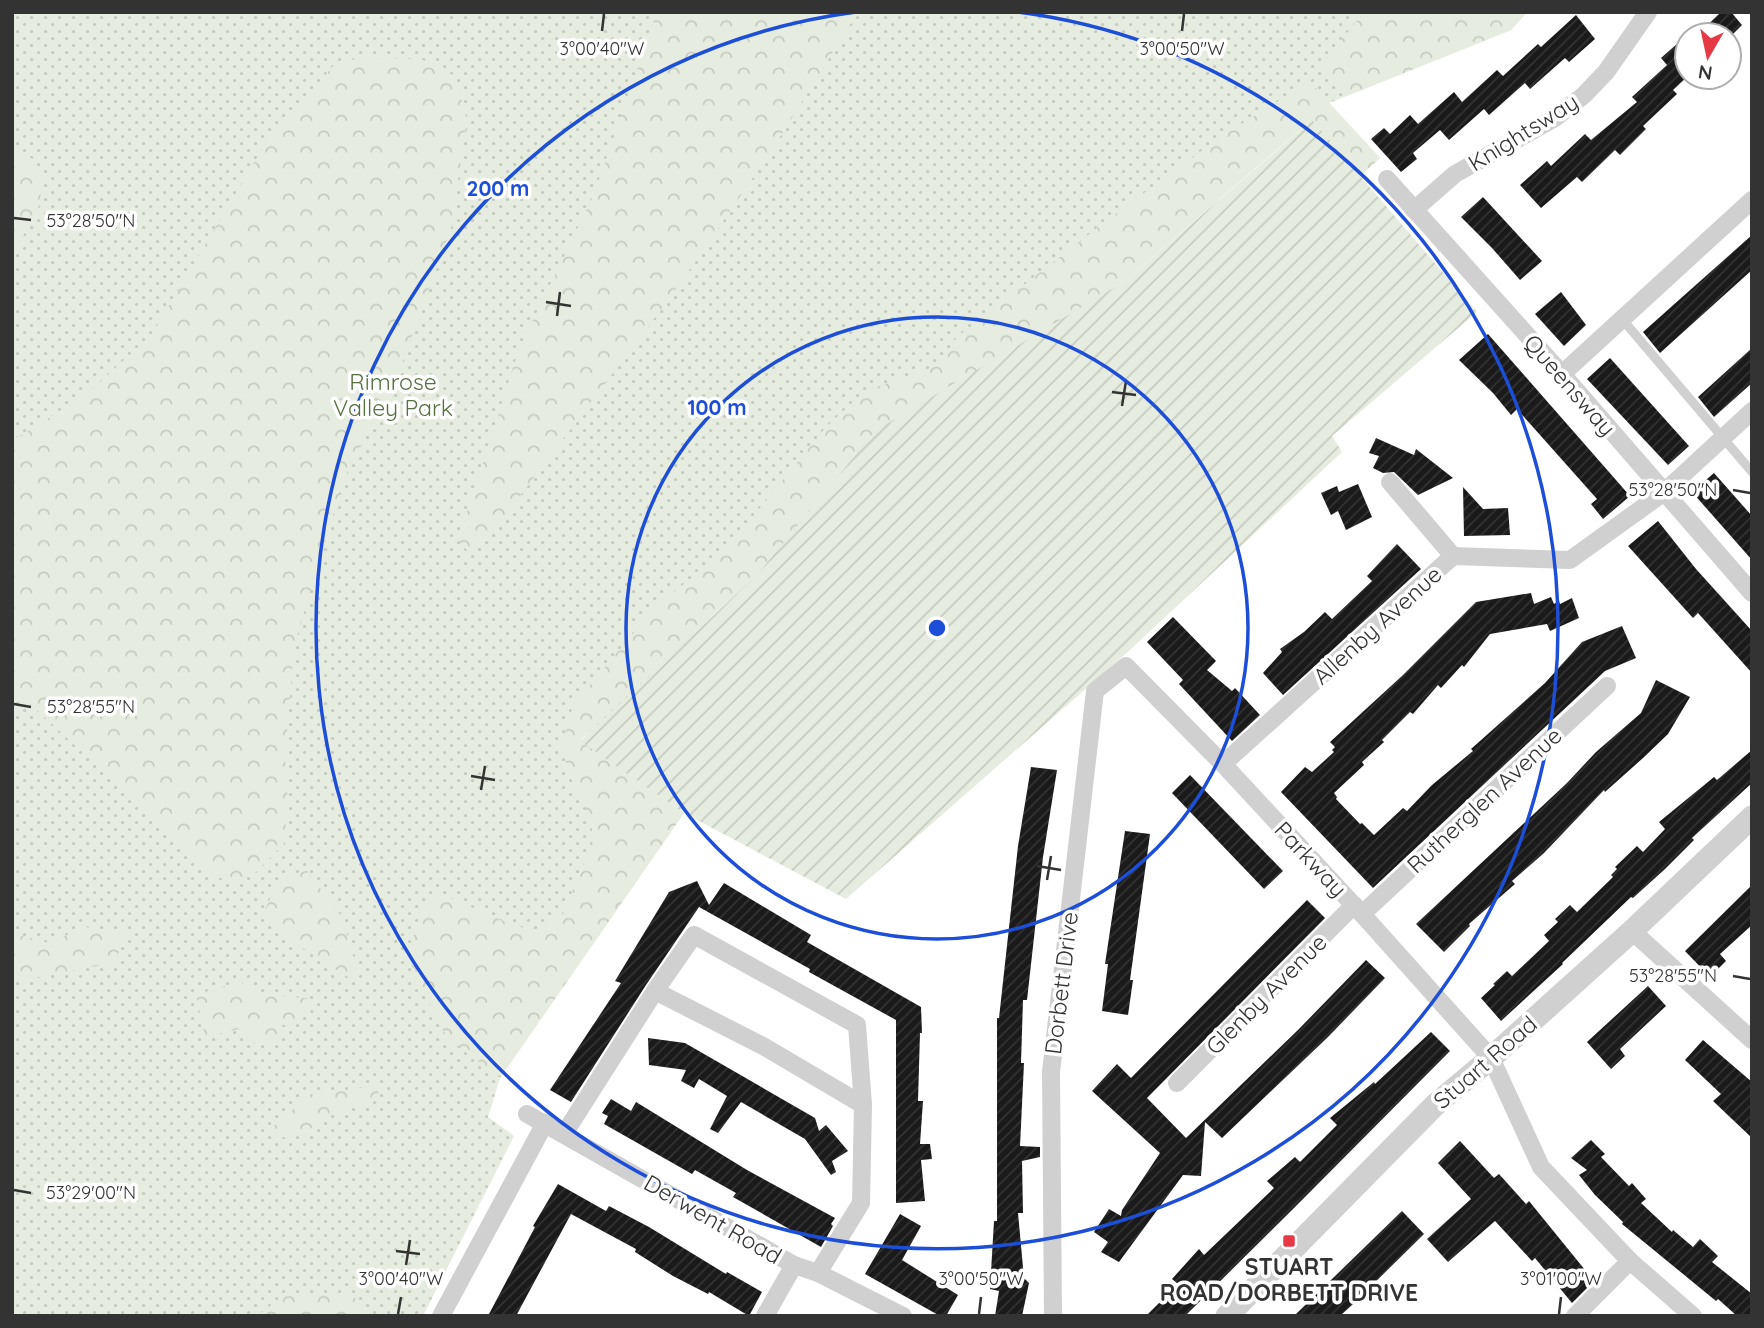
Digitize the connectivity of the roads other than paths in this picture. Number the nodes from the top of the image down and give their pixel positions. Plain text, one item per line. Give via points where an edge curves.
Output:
1 (1648, 12) edge
2 (1387, 179) dead end
3 (1752, 200) edge
4 (1414, 210) junction
5 (1622, 319) junction
6 (1562, 374) junction
7 (1752, 411) edge
8 (1724, 438) junction
9 (1752, 472) edge
10 (1390, 482) dead end
11 (1663, 493) junction
12 (1453, 556) junction
13 (1752, 593) edge
14 (1126, 666) joint
15 (1606, 686) dead end
16 (1223, 764) junction
17 (1752, 817) edge
18 (1358, 909) junction
19 (1632, 931) junction
20 (655, 992) junction
21 (1752, 1040) edge
22 (1492, 1058) junction
23 (1177, 1083) dead end
24 (863, 1105) junction
25 (527, 1114) dead end
26 (545, 1123) junction
27 (564, 1134) junction
28 (1630, 1261) junction
29 (794, 1265) junction
30 (818, 1273) junction
31 (440, 1316) edge
32 (765, 1316) edge
33 (903, 1316) edge
34 (1053, 1316) edge
35 (1227, 1316) edge
36 (1575, 1316) edge
37 (1693, 1316) edge

1 - 4 street, Knightsway via 1584,95 1555,118 1455,174
2 - 4 street, Queensway
3 - 5 street
4 - 6 street, Queensway
5 - 6 street
5 - 8 lane
6 - 11 street, Queensway
7 - 8 street, Allenby Avenue
8 - 9 lane
8 - 11 street, Allenby Avenue
10 - 12 street
11 - 12 street, Allenby Avenue via 1570,560
11 - 13 street, Queensway
12 - 16 street, Allenby Avenue
14 - 16 street, Parkway
14 - 34 street, Dorbett Drive via 1095,691 1051,1072
15 - 18 street, Rutherglen Avenue
16 - 18 street, Parkway
17 - 19 street, Stuart Road
18 - 22 street, Parkway
18 - 23 street, Glenby Avenue
19 - 21 street
19 - 22 street, Stuart Road
20 - 24 street via 763,1046
20 - 24 street via 694,935 858,1025
20 - 27 street
22 - 28 street, Parkway via 1541,1167
22 - 35 street, Stuart Road via 1435,1105
24 - 30 street via 862,1203
25 - 26 street, Derwent Road
26 - 27 street, Derwent Road
26 - 31 street
27 - 29 street, Derwent Road
28 - 36 street
28 - 37 street, Parkway
29 - 30 street, Derwent Road
29 - 32 street
30 - 33 street, Derwent Road

